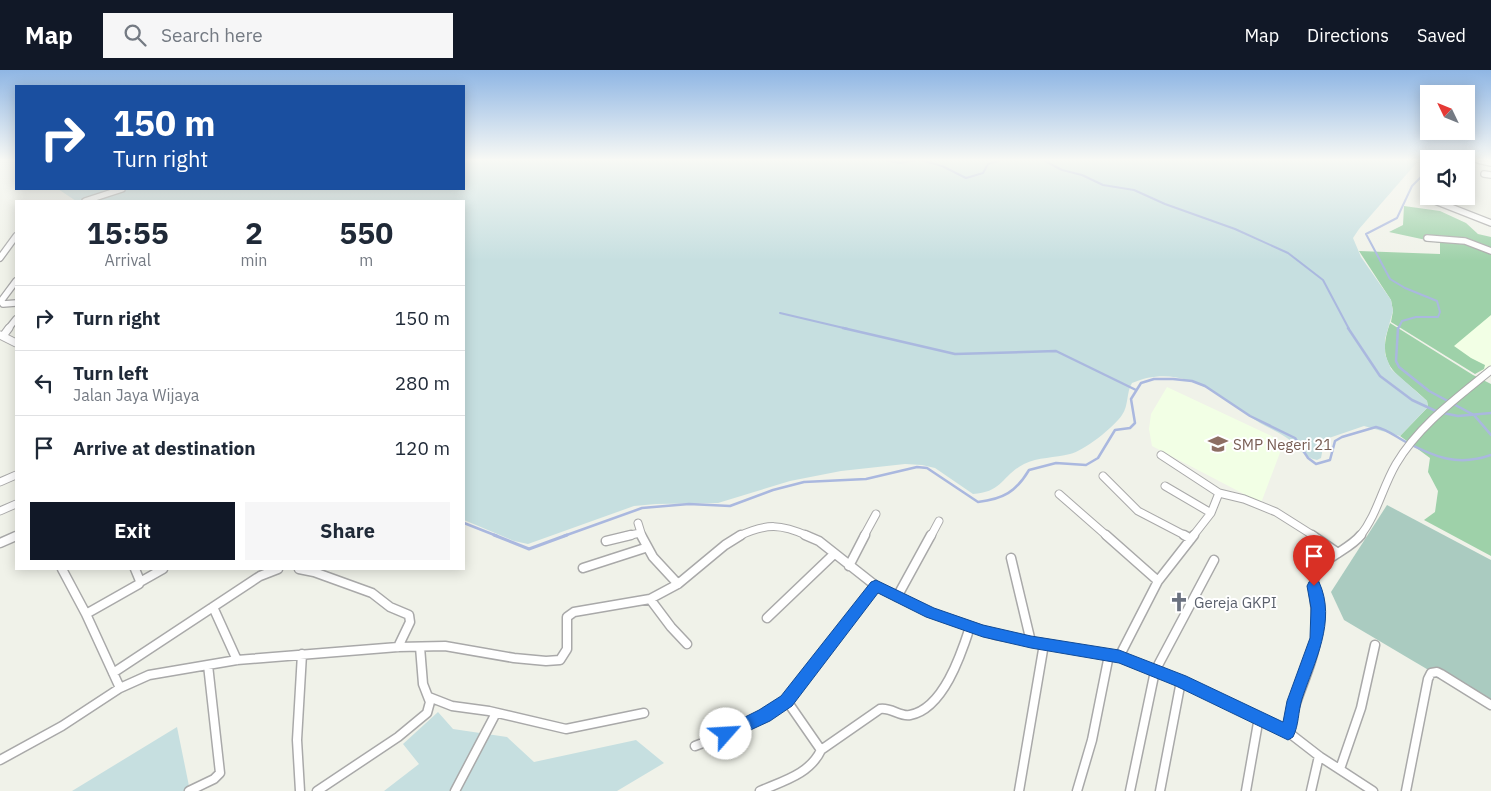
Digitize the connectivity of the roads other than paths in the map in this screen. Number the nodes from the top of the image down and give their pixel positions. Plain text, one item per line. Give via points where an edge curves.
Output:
1 (108, 194) edge
2 (88, 200) edge
3 (1448, 205) edge
4 (1491, 222) edge
5 (15, 237) edge
6 (1427, 238) dead end
7 (1491, 252) edge
8 (0, 258) edge
9 (15, 282) edge
10 (15, 304) edge
11 (15, 319) edge
12 (2, 336) edge
13 (15, 342) edge
14 (1491, 370) edge
15 (1162, 454) dead end
16 (15, 475) edge
17 (1103, 476) dead end
18 (0, 482) edge
19 (1165, 486) dead end
20 (1059, 494) dead end
21 (1219, 494) junction
22 (15, 504) edge
23 (0, 511) edge
24 (1210, 513) junction
25 (876, 514) dead end
26 (939, 521) dead end
27 (638, 523) dead end
28 (640, 534) junction
29 (15, 536) edge
30 (1191, 540) junction
31 (606, 541) dead end
32 (0, 543) edge
33 (646, 548) junction
34 (1338, 553) junction
35 (834, 554) junction
36 (1011, 558) dead end
37 (1214, 560) dead end
38 (849, 566) junction
39 (583, 568) dead end
40 (63, 570) edge
41 (135, 570) edge
42 (161, 570) edge
43 (315, 570) edge
44 (260, 572) edge
45 (1158, 581) junction
46 (140, 582) junction
47 (678, 584) junction
48 (876, 586) junction
49 (897, 597) junction
50 (650, 599) junction
51 (213, 607) junction
52 (86, 614) junction
53 (767, 618) dead end
54 (970, 627) junction
55 (1031, 642) junction
56 (688, 644) dead end
57 (1044, 644) junction
58 (1375, 645) dead end
59 (398, 647) junction
60 (420, 647) junction
61 (302, 654) junction
62 (1109, 655) junction
63 (1119, 657) junction
64 (237, 660) junction
65 (208, 665) junction
66 (1155, 671) junction
67 (113, 673) junction
68 (1181, 681) junction
69 (120, 688) junction
70 (429, 697) junction
71 (786, 701) junction
72 (1491, 705) edge
73 (496, 712) junction
74 (644, 713) dead end
75 (1259, 717) junction
76 (1288, 732) junction
77 (695, 746) dead end
78 (821, 750) junction
79 (1320, 756) junction
80 (0, 760) edge
81 (1340, 769) junction
82 (189, 791) edge
83 (300, 791) edge
84 (317, 791) edge
85 (455, 791) edge
86 (760, 791) edge
87 (1019, 791) edge
88 (1078, 791) edge
89 (1130, 791) edge
90 (1160, 791) edge
91 (1246, 791) edge
92 (1311, 791) edge
93 (1374, 791) edge
94 (1406, 791) edge

1 - 2 street
3 - 4 street
5 - 8 street
6 - 7 street via 1466,241
9 - 10 street via 1,301 3,304
11 - 12 street
12 - 13 street
14 - 34 street via 1413,440 1384,488 1366,528 1348,548
15 - 21 street
16 - 18 street
17 - 30 street via 1138,511
19 - 24 street
20 - 45 street
21 - 24 street
21 - 34 street via 1244,499 1276,512
22 - 23 street
24 - 30 street
25 - 38 street
26 - 49 street
27 - 28 street
28 - 31 street
28 - 33 street
29 - 32 street
30 - 45 street
33 - 39 street
33 - 47 street
34 - 76 street via 1319,568 1314,579 1318,608 1317,638 1294,701
35 - 38 street
35 - 47 street via 799,531 775,526 741,535
35 - 53 street
36 - 55 street
37 - 66 street
38 - 48 street
40 - 52 street
41 - 46 street
42 - 46 street
43 - 59 street via 372,594 409,615 410,622
44 - 51 street
45 - 63 street
46 - 52 street
47 - 50 street
48 - 49 street
48 - 71 street
49 - 54 street
50 - 56 street
50 - 60 street via 570,614 566,623 568,649 555,661 514,658 445,646
51 - 64 street
51 - 67 street
52 - 67 street
54 - 55 street
54 - 78 street via 953,670 924,708 906,715 888,708 880,709
55 - 57 street
57 - 62 street
57 - 87 street
58 - 81 street via 1365,696
59 - 60 street
59 - 61 street
60 - 70 street via 423,684
61 - 64 street
61 - 83 street via 296,768
62 - 63 street
62 - 88 street via 1095,730
63 - 66 street
64 - 65 street
65 - 69 street via 149,675
65 - 82 street via 220,773
66 - 68 street
66 - 89 street
67 - 69 street
68 - 75 street
68 - 90 street
69 - 80 street
70 - 73 street via 452,706
70 - 84 street via 430,708 419,722
71 - 77 street via 765,715
71 - 78 street
72 - 94 street via 1441,674 1431,673
73 - 74 street via 566,729
73 - 85 street
75 - 76 street
75 - 91 street
76 - 79 street
78 - 86 street via 814,763 803,771
79 - 81 street
79 - 92 street
81 - 93 street

